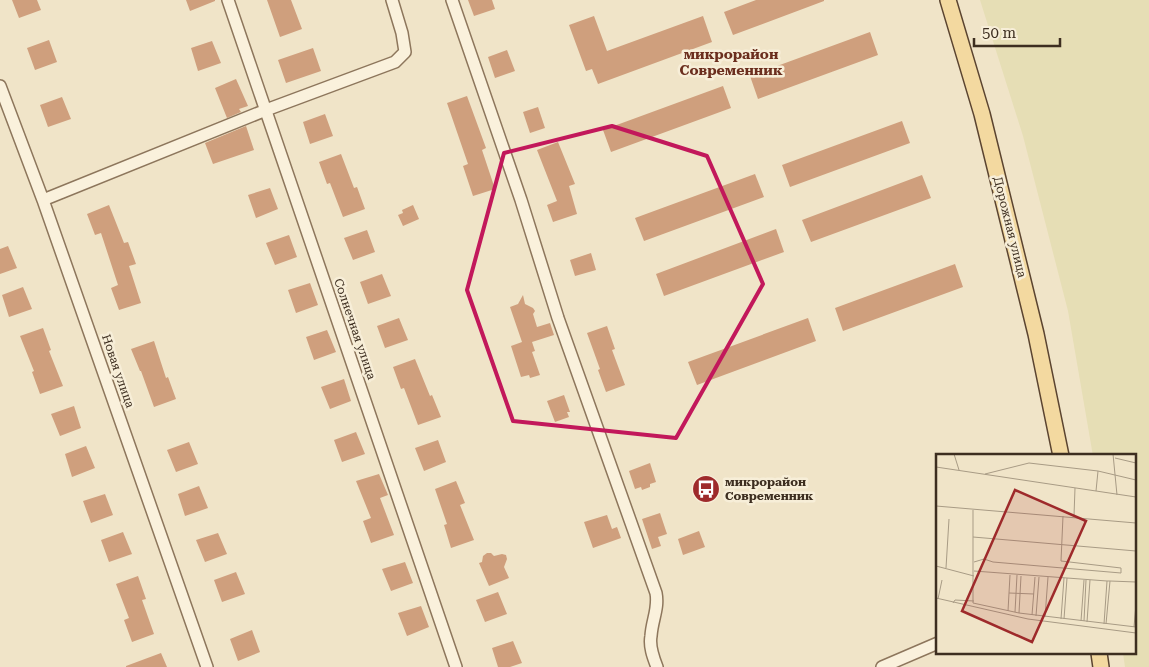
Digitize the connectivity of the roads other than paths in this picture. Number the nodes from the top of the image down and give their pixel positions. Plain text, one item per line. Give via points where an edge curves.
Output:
1 (228, 0) edge
2 (392, 0) edge
3 (452, 0) edge
4 (948, 0) edge
5 (0, 86) edge
6 (266, 110) junction
7 (4, 115) edge
8 (43, 200) junction
9 (1061, 454) edge
10 (936, 644) edge
11 (1099, 654) edge
12 (207, 667) edge
13 (456, 667) edge
14 (657, 667) edge
15 (882, 667) edge
16 (1101, 667) edge

1 - 6 street, Солнечная улица
2 - 6 street via 405,52 395,62
3 - 14 street via 558,318 656,592 658,602 650,636
4 - 9 main road, Дорожная улица via 982,114 1036,334
5 - 7 street, Новая улица
6 - 8 street
6 - 13 street, Солнечная улица
7 - 8 street, Новая улица
8 - 12 street, Новая улица
10 - 15 street
11 - 16 main road

